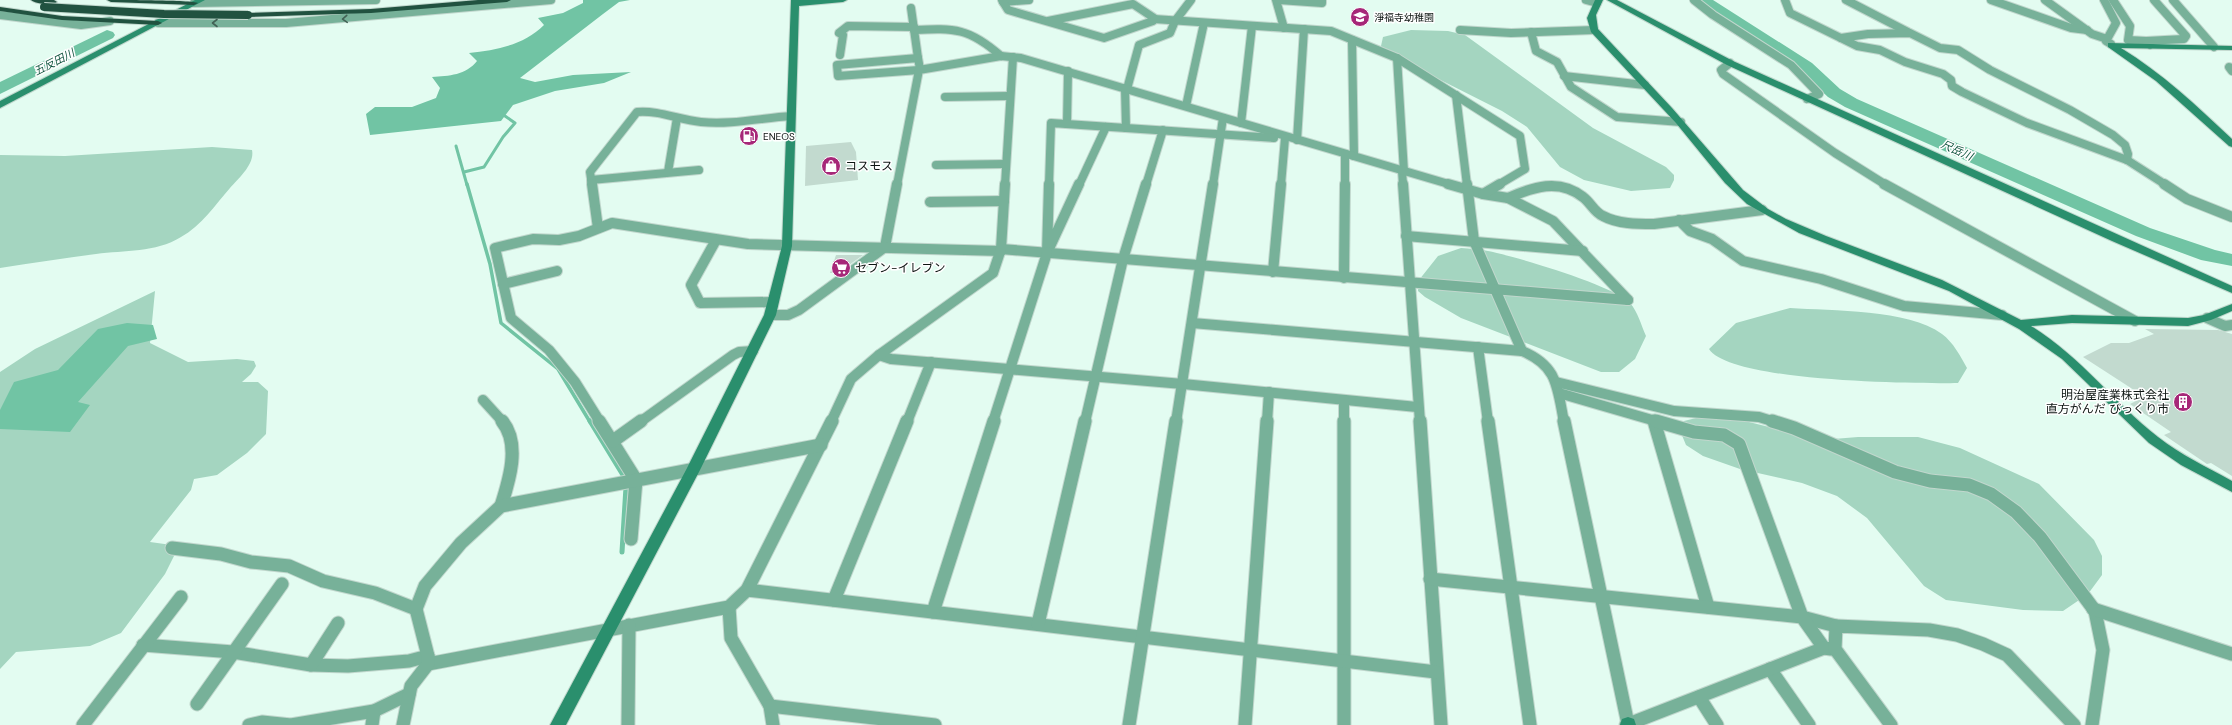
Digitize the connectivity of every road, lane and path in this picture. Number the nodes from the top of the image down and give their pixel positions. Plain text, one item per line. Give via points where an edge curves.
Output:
1 (35, 0) edge
2 (111, 0) edge
3 (116, 0) edge
4 (376, 0) edge
5 (460, 0) edge
6 (508, 0) edge
7 (551, 0) edge
8 (843, 0) edge
9 (1029, 0) edge
10 (1144, 0) edge
11 (1191, 0) edge
12 (1278, 0) edge
13 (1322, 0) edge
14 (1611, 0) edge
15 (1694, 0) edge
16 (1785, 0) edge
17 (1846, 0) edge
18 (1991, 0) edge
19 (2045, 0) edge
20 (2104, 0) edge
21 (2113, 0) edge
22 (2154, 0) edge
23 (2172, 0) edge
24 (1003, 1) edge
25 (1594, 1) edge
26 (0, 2) edge
27 (192, 2) edge
28 (795, 2) edge
29 (1133, 4) junction
30 (911, 8) dead end
31 (0, 9) edge
32 (251, 12) junction
33 (0, 16) edge
34 (1154, 19) junction
35 (110, 21) junction
36 (1048, 21) junction
37 (1175, 21) junction
38 (146, 23) junction
39 (158, 23) junction
40 (1204, 23) junction
41 (1252, 26) junction
42 (914, 28) junction
43 (1284, 28) junction
44 (1304, 29) junction
45 (1460, 30) dead end
46 (1594, 30) junction
47 (2087, 30) junction
48 (1531, 32) junction
49 (1910, 34) junction
50 (1841, 38) junction
51 (1352, 40) junction
52 (2109, 42) junction
53 (2148, 43) junction
54 (2214, 47) junction
55 (2232, 48) edge
56 (840, 55) dead end
57 (1001, 56) junction
58 (1012, 56) junction
59 (918, 58) junction
60 (1397, 58) junction
61 (1730, 64) junction
62 (2232, 68) edge
63 (919, 69) junction
64 (1068, 71) junction
65 (2232, 71) edge
66 (1564, 76) junction
67 (1645, 85) junction
68 (1126, 88) junction
69 (1456, 95) junction
70 (1009, 96) junction
71 (945, 97) dead end
72 (1807, 99) junction
73 (0, 105) edge
74 (1186, 106) junction
75 (791, 116) junction
76 (677, 118) junction
77 (1224, 118) junction
78 (1681, 122) junction
79 (1241, 123) junction
80 (1067, 124) junction
81 (1106, 127) junction
82 (1126, 128) junction
83 (1164, 130) junction
84 (1222, 134) junction
85 (1292, 139) junction
86 (2232, 144) edge
87 (1349, 155) junction
88 (2127, 160) junction
89 (1006, 164) junction
90 (936, 165) dead end
91 (699, 170) dead end
92 (1403, 171) junction
93 (668, 172) junction
94 (591, 180) junction
95 (1466, 189) junction
96 (1483, 194) junction
97 (1508, 198) junction
98 (1004, 201) junction
99 (930, 202) dead end
100 (1762, 210) junction
101 (2232, 217) edge
102 (1679, 220) junction
103 (598, 228) junction
104 (1406, 236) junction
105 (716, 240) junction
106 (1474, 241) junction
107 (787, 246) junction
108 (885, 247) junction
109 (1001, 250) junction
110 (1583, 251) junction
111 (1047, 253) junction
112 (1123, 259) junction
113 (1201, 266) junction
114 (557, 271) dead end
115 (1273, 272) junction
116 (1344, 278) junction
117 (1409, 283) junction
118 (503, 284) junction
119 (1496, 290) junction
120 (2232, 290) edge
121 (773, 302) junction
122 (2232, 306) edge
123 (770, 315) junction
124 (2002, 315) junction
125 (2207, 318) junction
126 (2135, 321) junction
127 (1192, 323) junction
128 (2020, 324) junction
129 (2232, 325) edge
130 (1413, 341) junction
131 (1478, 347) junction
132 (753, 351) junction
133 (1522, 351) junction
134 (880, 355) junction
135 (931, 362) junction
136 (1009, 368) junction
137 (1095, 376) junction
138 (1183, 384) junction
139 (1558, 387) junction
140 (1269, 392) junction
141 (483, 400) dead end
142 (1344, 400) junction
143 (1417, 407) junction
144 (1654, 421) junction
145 (613, 441) junction
146 (821, 445) junction
147 (693, 470) junction
148 (628, 481) junction
149 (2232, 487) edge
150 (501, 506) junction
151 (631, 539) dead end
152 (172, 548) dead end
153 (1430, 579) junction
154 (282, 584) dead end
155 (1510, 587) junction
156 (747, 590) junction
157 (1600, 596) junction
158 (181, 597) dead end
159 (834, 600) junction
160 (729, 607) junction
161 (1708, 607) junction
162 (416, 609) junction
163 (2093, 609) junction
164 (932, 612) junction
165 (1802, 617) junction
166 (338, 623) dead end
167 (1038, 624) junction
168 (629, 625) junction
169 (1836, 626) junction
170 (609, 629) junction
171 (1142, 638) junction
172 (144, 645) junction
173 (1829, 648) junction
174 (1251, 650) junction
175 (234, 652) junction
176 (2232, 654) edge
177 (428, 660) junction
178 (1344, 661) junction
179 (311, 665) junction
180 (1770, 669) junction
181 (1436, 672) junction
182 (409, 694) junction
183 (1699, 697) junction
184 (197, 704) dead end
185 (770, 706) junction
186 (373, 718) edge
187 (278, 724) edge
188 (83, 725) edge
189 (249, 725) edge
190 (403, 725) edge
191 (558, 725) edge
192 (628, 725) edge
193 (773, 725) edge
194 (935, 725) edge
195 (1129, 725) edge
196 (1245, 725) edge
197 (1344, 725) edge
198 (1441, 725) edge
199 (1530, 725) edge
200 (1627, 725) edge
201 (1717, 725) edge
202 (1809, 725) edge
203 (1891, 725) edge
204 (2074, 725) edge
205 (2092, 725) edge

1 - 32 highway
2 - 3 highway
3 - 27 highway
4 - 27 street
5 - 32 highway
6 - 32 highway via 379,10
7 -> 39 street via 333,20
8 - 28 street
9 - 24 street
10 - 29 street
11 - 37 street
12 - 13 street via 1322,3
12 - 43 street
14 - 61 street
15 - 72 street via 1791,65 1819,94
16 - 50 street via 1790,13
17 - 49 street
18 - 47 street via 2071,28
19 - 47 street
20 - 52 street via 2116,23
21 - 53 street via 2130,26 2128,40
22 - 53 street via 2186,36 2184,39
23 - 54 street
24 - 36 street via 1008,10
25 - 46 street via 1591,20
26 - 32 highway, bridge via 164,14
27 - 38 street
27 - 39 street
28 - 75 street
29 - 34 street
29 - 36 street
30 - 42 street
31 - 35 highway via 62,18
33 - 35 street via 81,25
34 - 36 street via 1104,38
34 - 37 street
35 - 38 highway
37 - 40 street
37 - 68 street via 1170,33 1139,45
38 - 39 highway
38 - 73 street via 82,56
39 - 73 street
40 - 41 street
40 - 74 street
41 - 43 street
41 - 79 street
42 - 56 street via 848,26 839,33 844,34
42 - 57 street via 961,29 978,36
42 - 59 street
43 - 44 street
44 - 51 street via 1331,31
44 - 85 street
45 - 48 street
46 - 48 street
46 - 67 street
47 - 52 street
48 - 66 street via 1536,51 1558,62
49 - 50 street via 1868,34
49 - 88 street via 1940,48 1958,50 1995,73 2070,110 2125,145
50 - 88 street via 1857,46 1880,50 1905,62 1932,68 1951,80 1952,86 1962,92 2027,123
51 - 60 street
51 - 87 street
52 - 53 street
52 - 86 street via 2159,79
53 - 54 street
54 - 55 street
57 - 58 street
57 - 63 street
58 - 64 street
58 - 70 street
59 - 63 street
59 - 63 street via 837,65 838,76
60 - 69 street
60 - 92 street
61 - 72 street
61 - 126 street via 1721,70 1723,74 1835,153 1890,188
62 - 65 street via 2229,67
63 - 108 street
64 - 68 street
64 - 80 street
66 - 67 street
66 - 78 street via 1576,91 1617,117
67 - 78 street
68 - 74 street
68 - 82 street
69 - 95 street
69 - 96 street via 1520,136 1525,169
70 - 71 street
70 - 89 street
72 - 120 street
74 - 77 street
75 - 76 street via 713,122
75 - 107 street
76 - 93 street
76 - 94 street via 646,110 637,112 590,172
77 - 79 street
77 - 84 street
78 - 100 street via 1726,181
79 - 85 street
80 - 81 street
80 - 111 street via 1051,123
81 - 82 street
81 - 111 street
82 - 83 street
83 - 84 street
83 - 112 street
84 - 85 street
84 - 113 street
85 - 87 street
85 - 115 street
87 - 92 street
87 - 116 street
88 - 101 street via 2187,199
89 - 90 street
89 - 98 street
91 - 93 street
92 - 95 street
92 - 104 street
93 - 94 street
94 - 103 street
95 - 96 street
95 - 106 street
96 - 97 street
97 - 102 street via 1544,184 1573,191 1584,198 1597,213 1608,218 1637,224
97 - 110 street via 1553,221
98 - 99 street
98 - 109 street
100 - 102 street
100 - 124 street via 1798,228 1924,276
102 - 124 street via 1690,231 1712,239 1743,261 1821,279 1904,306
103 - 105 street via 612,223
103 - 118 street via 579,236 559,240 533,240 495,248
104 - 106 street
104 - 117 street
105 - 107 street
105 - 121 street via 691,285 700,303
106 - 110 street
106 - 119 street
107 - 108 street
107 - 121 street
108 - 109 street
108 - 123 street via 799,310 788,315
109 - 111 street
109 - 134 street via 993,272
110 - 119 street via 1628,300
111 - 112 street
111 - 136 street
112 - 113 street
112 - 137 street
113 - 115 street
113 - 127 street
114 - 118 street
115 - 116 street
116 - 117 street
117 - 119 street
117 - 130 street
118 - 145 street via 511,318 549,350 575,382
119 - 133 street
121 - 123 street
122 - 125 street
123 - 132 street
124 - 128 street
125 - 126 street via 2188,322
125 - 129 street via 2225,326
126 - 128 street via 2072,319
127 - 130 street
127 - 138 street
128 - 149 street via 2099,385 2145,433 2182,459
130 - 131 street
130 - 143 street
131 - 133 street
131 - 155 street
132 - 145 street via 733,355
132 - 147 street
133 - 139 street via 1541,359 1552,370
134 - 135 street via 891,359
134 - 146 street via 852,379
135 - 136 street
135 - 159 street
136 - 137 street
136 - 164 street
137 - 138 street
137 - 167 street
138 - 140 street
138 - 171 street
139 - 144 street
139 - 157 street
139 - 163 street via 1674,411 1759,417 1794,428 1895,472 1930,481 1969,485 1991,494 2016,512 2040,537
140 - 142 street
140 - 174 street
141 - 150 street via 507,428 511,446 511,471
142 - 143 street
142 - 178 street
143 - 153 street
144 - 161 street
144 - 165 street via 1694,432 1724,435 1739,444
145 - 148 street
146 - 147 street
146 - 156 street
147 - 148 street
147 - 170 street
148 - 150 street
148 - 151 street
150 - 162 street via 461,543 425,586
152 - 162 street via 289,566 322,581 375,593
153 - 155 street
153 - 181 street
154 - 175 street
155 - 157 street
155 - 199 street
156 - 159 street
156 - 160 street
157 - 161 street
157 - 200 street
158 - 172 street
159 - 164 street
160 - 168 street
160 - 185 street via 731,638
161 - 165 street
162 - 177 street
163 - 176 street
163 - 205 street via 2103,650
164 - 167 street
165 - 169 street
165 - 173 street
166 - 179 street
167 - 171 street
168 - 170 street
168 - 192 street
169 - 173 street
169 - 204 street via 1929,630 1957,635 1983,644 2007,654
170 - 177 street
170 - 191 street
171 - 174 street
171 - 195 street
172 - 175 street
172 - 188 street
173 - 180 street
173 - 203 street
174 - 178 street
174 - 196 street
175 - 179 street
175 - 184 street
177 - 179 street via 348,666
177 - 182 street via 411,686
178 - 181 street
178 - 197 street
180 - 183 street
180 - 202 street
181 - 198 street
182 - 186 street
182 - 190 street
183 - 200 street
183 - 201 street
185 - 193 street
185 - 194 street
186 - 187 street
187 - 189 street via 262,722

